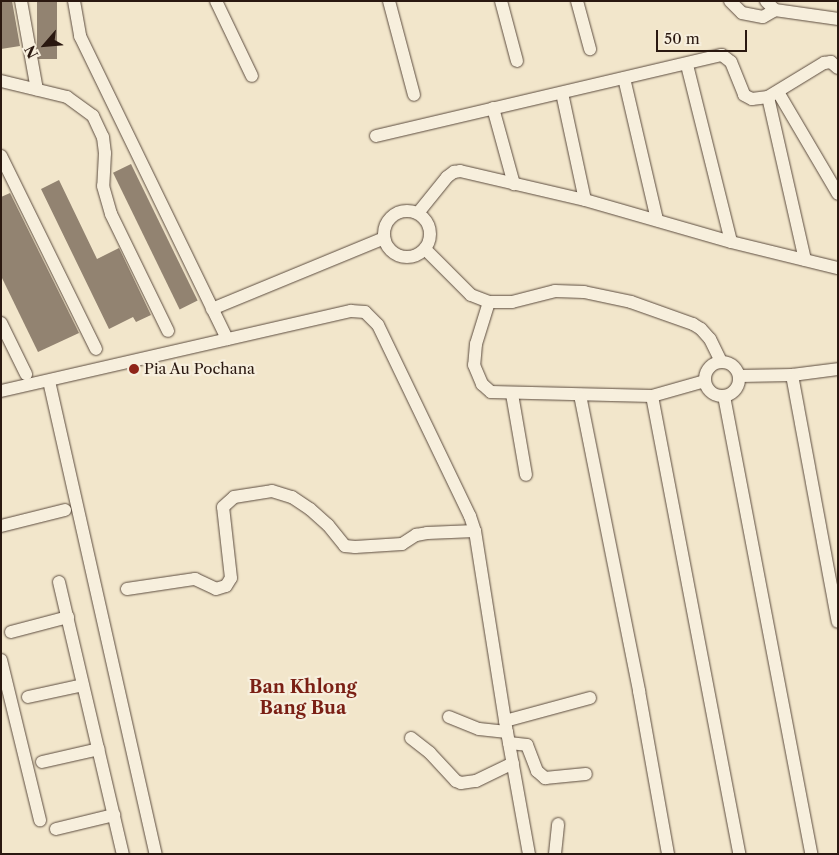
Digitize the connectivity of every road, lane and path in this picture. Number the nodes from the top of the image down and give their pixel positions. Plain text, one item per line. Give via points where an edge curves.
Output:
1 (21, 1) edge
2 (74, 1) edge
3 (216, 1) edge
4 (390, 1) edge
5 (501, 1) edge
6 (577, 1) edge
7 (732, 2) edge
8 (771, 6) edge
9 (838, 19) edge
10 (590, 49) dead end
11 (517, 61) dead end
12 (687, 65) junction
13 (838, 68) edge
14 (252, 76) dead end
15 (624, 78) junction
16 (1, 81) edge
17 (37, 90) junction
18 (562, 93) junction
19 (414, 95) dead end
20 (773, 95) junction
21 (493, 108) junction
22 (376, 136) dead end
23 (1, 156) edge
24 (514, 184) junction
25 (838, 194) edge
26 (584, 200) junction
27 (418, 213) junction
28 (656, 220) junction
29 (384, 238) junction
30 (731, 242) junction
31 (425, 249) junction
32 (804, 260) junction
33 (838, 268) edge
34 (489, 302) junction
35 (212, 309) junction
36 (1, 323) edge
37 (168, 332) dead end
38 (227, 338) junction
39 (96, 349) dead end
40 (722, 362) junction
41 (838, 369) edge
42 (26, 374) dead end
43 (792, 375) junction
44 (740, 376) junction
45 (49, 381) junction
46 (705, 381) junction
47 (1, 391) edge
48 (512, 394) junction
49 (580, 395) junction
50 (652, 396) junction
51 (724, 396) junction
52 (526, 475) dead end
53 (65, 510) dead end
54 (1, 526) edge
55 (475, 531) junction
56 (59, 582) dead end
57 (127, 589) dead end
58 (68, 617) junction
59 (838, 622) edge
60 (11, 632) dead end
61 (1, 660) edge
62 (83, 685) junction
63 (28, 698) dead end
64 (590, 698) dead end
65 (449, 717) dead end
66 (507, 732) junction
67 (411, 738) dead end
68 (98, 749) junction
69 (42, 762) dead end
70 (513, 763) junction
71 (586, 774) dead end
72 (114, 815) junction
73 (40, 820) dead end
74 (558, 824) dead end
75 (56, 829) dead end
76 (123, 854) edge
77 (156, 854) edge
78 (529, 854) edge
79 (554, 854) edge
80 (668, 854) edge
81 (739, 854) edge
82 (811, 854) edge

1 - 17 street
2 - 35 street via 80,36
3 - 14 street
4 - 19 street
5 - 11 street
6 - 10 street
7 - 8 street via 742,13 764,17
8 - 9 street
12 - 15 street
12 - 20 street via 722,55 731,62 744,95 752,99
12 - 30 street
13 - 20 street via 831,62 824,63
15 - 18 street
15 - 28 street
16 - 17 street
17 - 37 street via 67,97 92,116 99,127 105,153 103,186 106,200
18 - 21 street
18 - 26 street
20 - 25 street
20 - 32 street
21 - 22 street
21 - 24 street
23 - 39 street
24 - 26 street
24 - 27 street via 454,172
26 - 28 street
27 - 29 street via 396,213 386,223
27 - 31 street via 424,217 430,230
28 - 30 street
29 - 31 street via 391,251 404,257 419,254
29 - 35 street
30 - 32 street
31 - 34 street via 471,295
32 - 33 street
34 - 40 street via 512,302 555,291 584,292 631,302 701,329
34 - 48 street via 476,344 474,365 482,384 491,392
35 - 38 street
36 - 42 street
38 - 45 street
38 - 55 street via 351,311 365,312 378,325
40 - 44 street via 733,366
40 - 46 street via 709,368
41 - 43 street
43 - 44 street
43 - 59 street
44 - 51 street via 736,390
45 - 47 street
45 - 77 street
46 - 50 street
46 - 51 street via 711,392
48 - 49 street
48 - 52 street
49 - 50 street
49 - 80 street
50 - 81 street
51 - 82 street
53 - 54 street
55 - 57 street via 416,535 402,544 345,546 310,508 292,497 272,491 234,497 223,507 231,578 226,586 216,589 195,579
55 - 66 street
56 - 58 street
58 - 60 street
58 - 62 street
61 - 73 street
62 - 63 street
62 - 68 street
64 - 66 street via 542,709
65 - 66 street via 479,729
66 - 70 street
66 - 71 street via 527,745 537,771 545,778
67 - 70 street via 461,783 476,781
68 - 69 street
68 - 72 street
70 - 78 street
72 - 75 street
72 - 76 street
74 - 79 street

